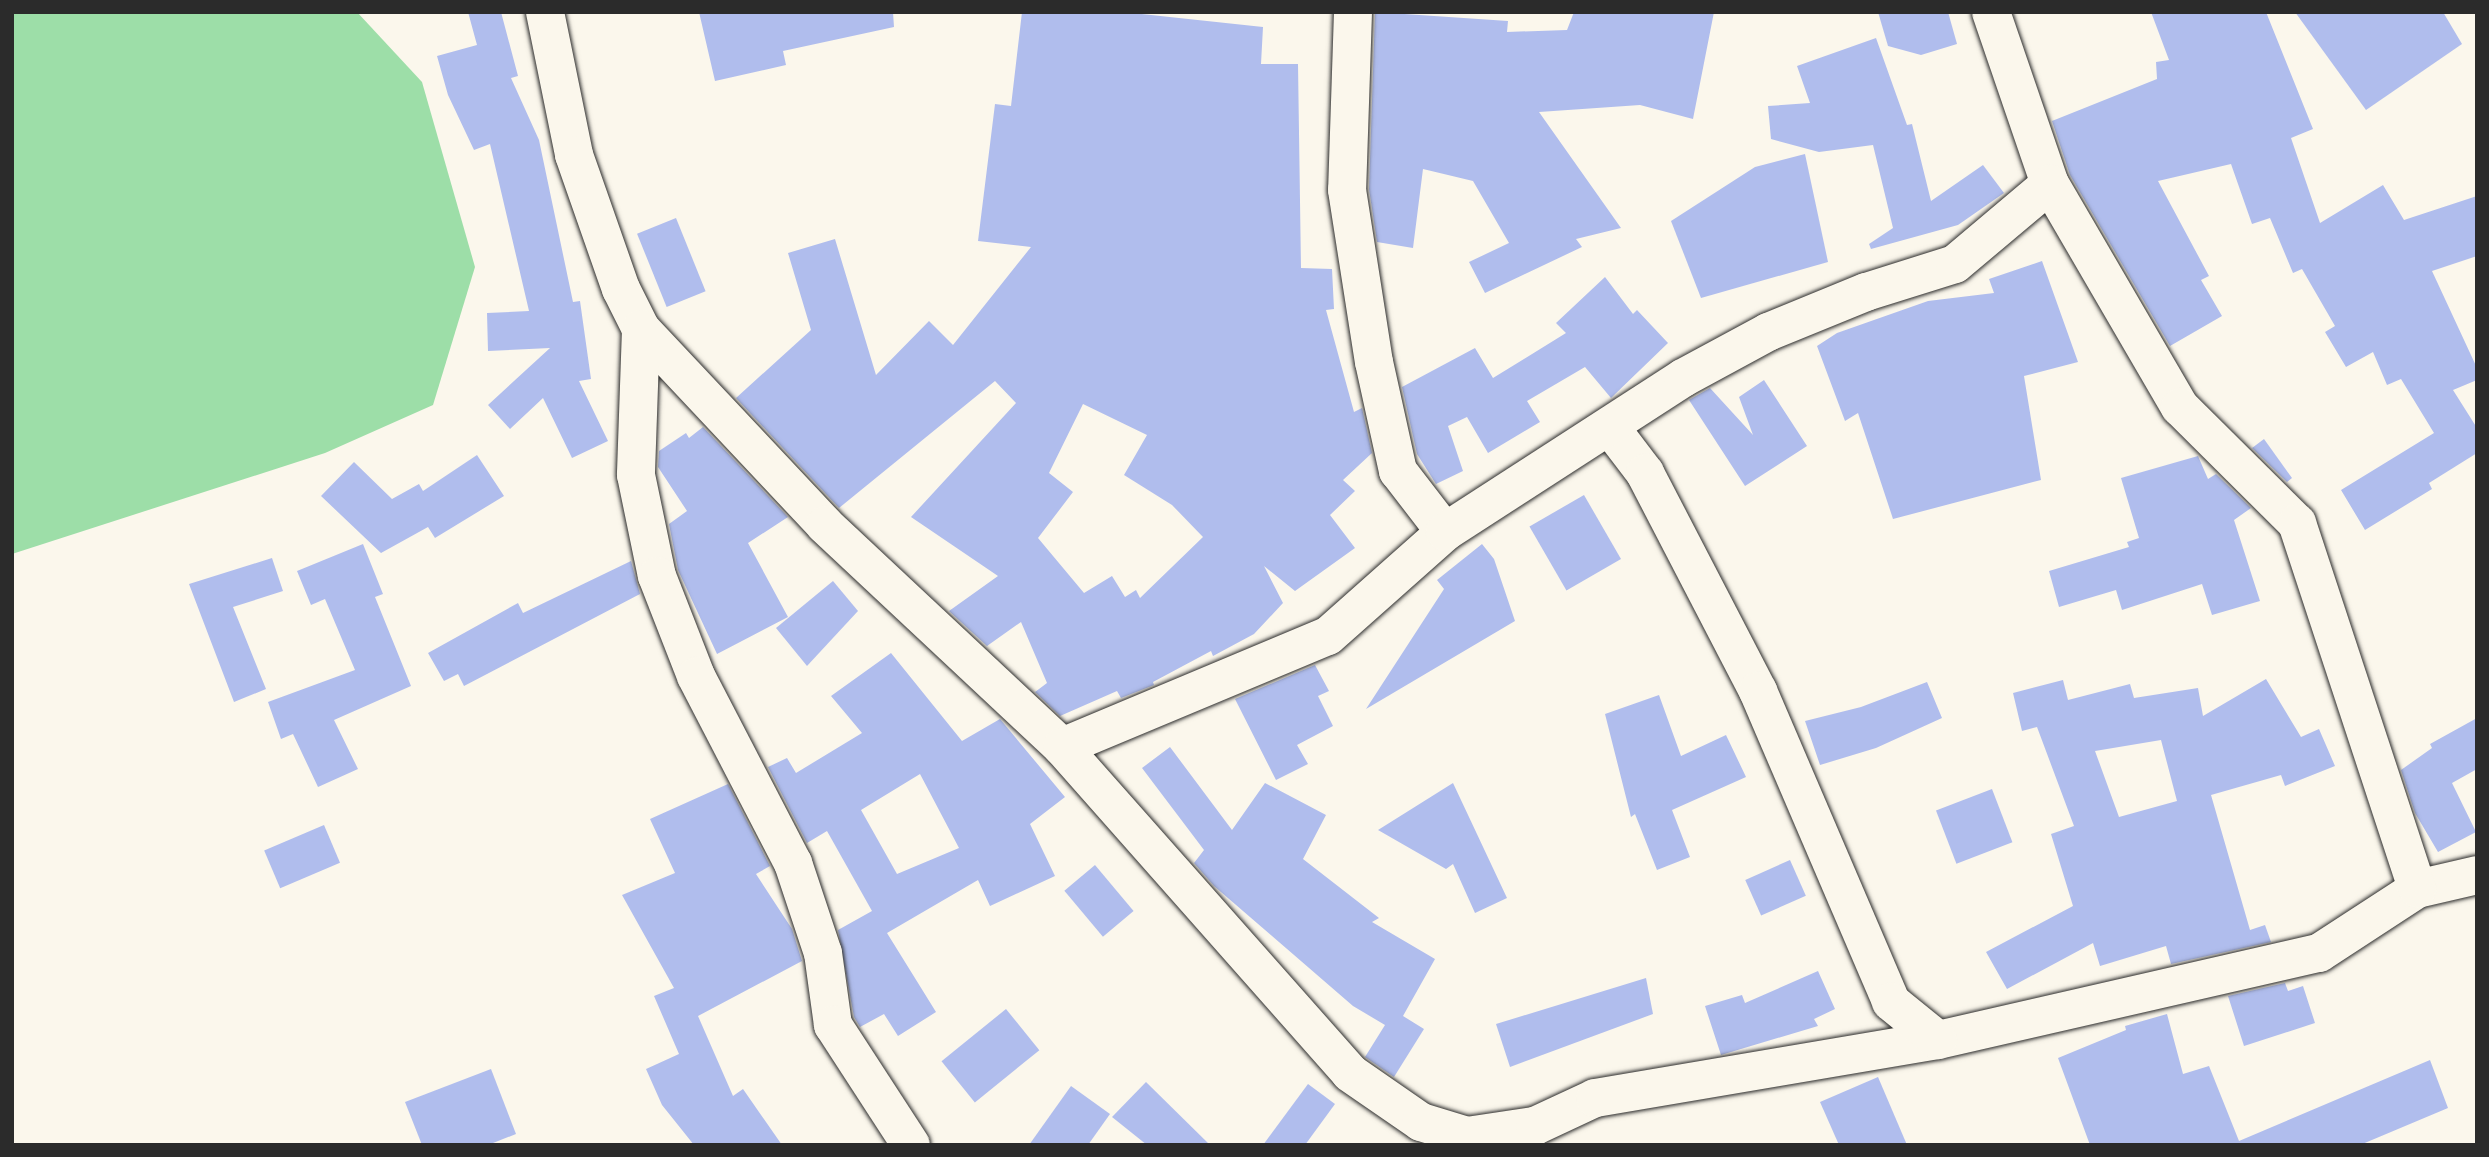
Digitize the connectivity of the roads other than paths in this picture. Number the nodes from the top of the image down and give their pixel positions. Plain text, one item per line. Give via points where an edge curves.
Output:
1 (545, 12) edge
2 (1353, 12) edge
3 (1991, 12) edge
4 (2050, 184) junction
5 (641, 329) junction
6 (1610, 427) junction
7 (1445, 532) junction
8 (1062, 747) junction
9 (2477, 875) edge
10 (2417, 890) junction
11 (1938, 1040) junction
12 (911, 1145) edge

1 - 5 street via 574,155 621,289
2 - 7 street via 1347,190 1374,362 1398,471
3 - 4 street
4 - 6 street via 1955,264 1866,292 1768,331 1683,377
4 - 10 street via 2180,407 2297,523
5 - 8 street via 825,525
5 - 12 street via 636,475 657,576 696,676 793,863 823,953 833,1025
6 - 7 street
6 - 11 street via 1645,473 1758,691 1891,1002
7 - 8 street via 1328,636
8 - 11 street via 1350,1073 1421,1122 1467,1136 1481,1134 1535,1125 1595,1098
9 - 10 street
10 - 11 street via 2319,953

